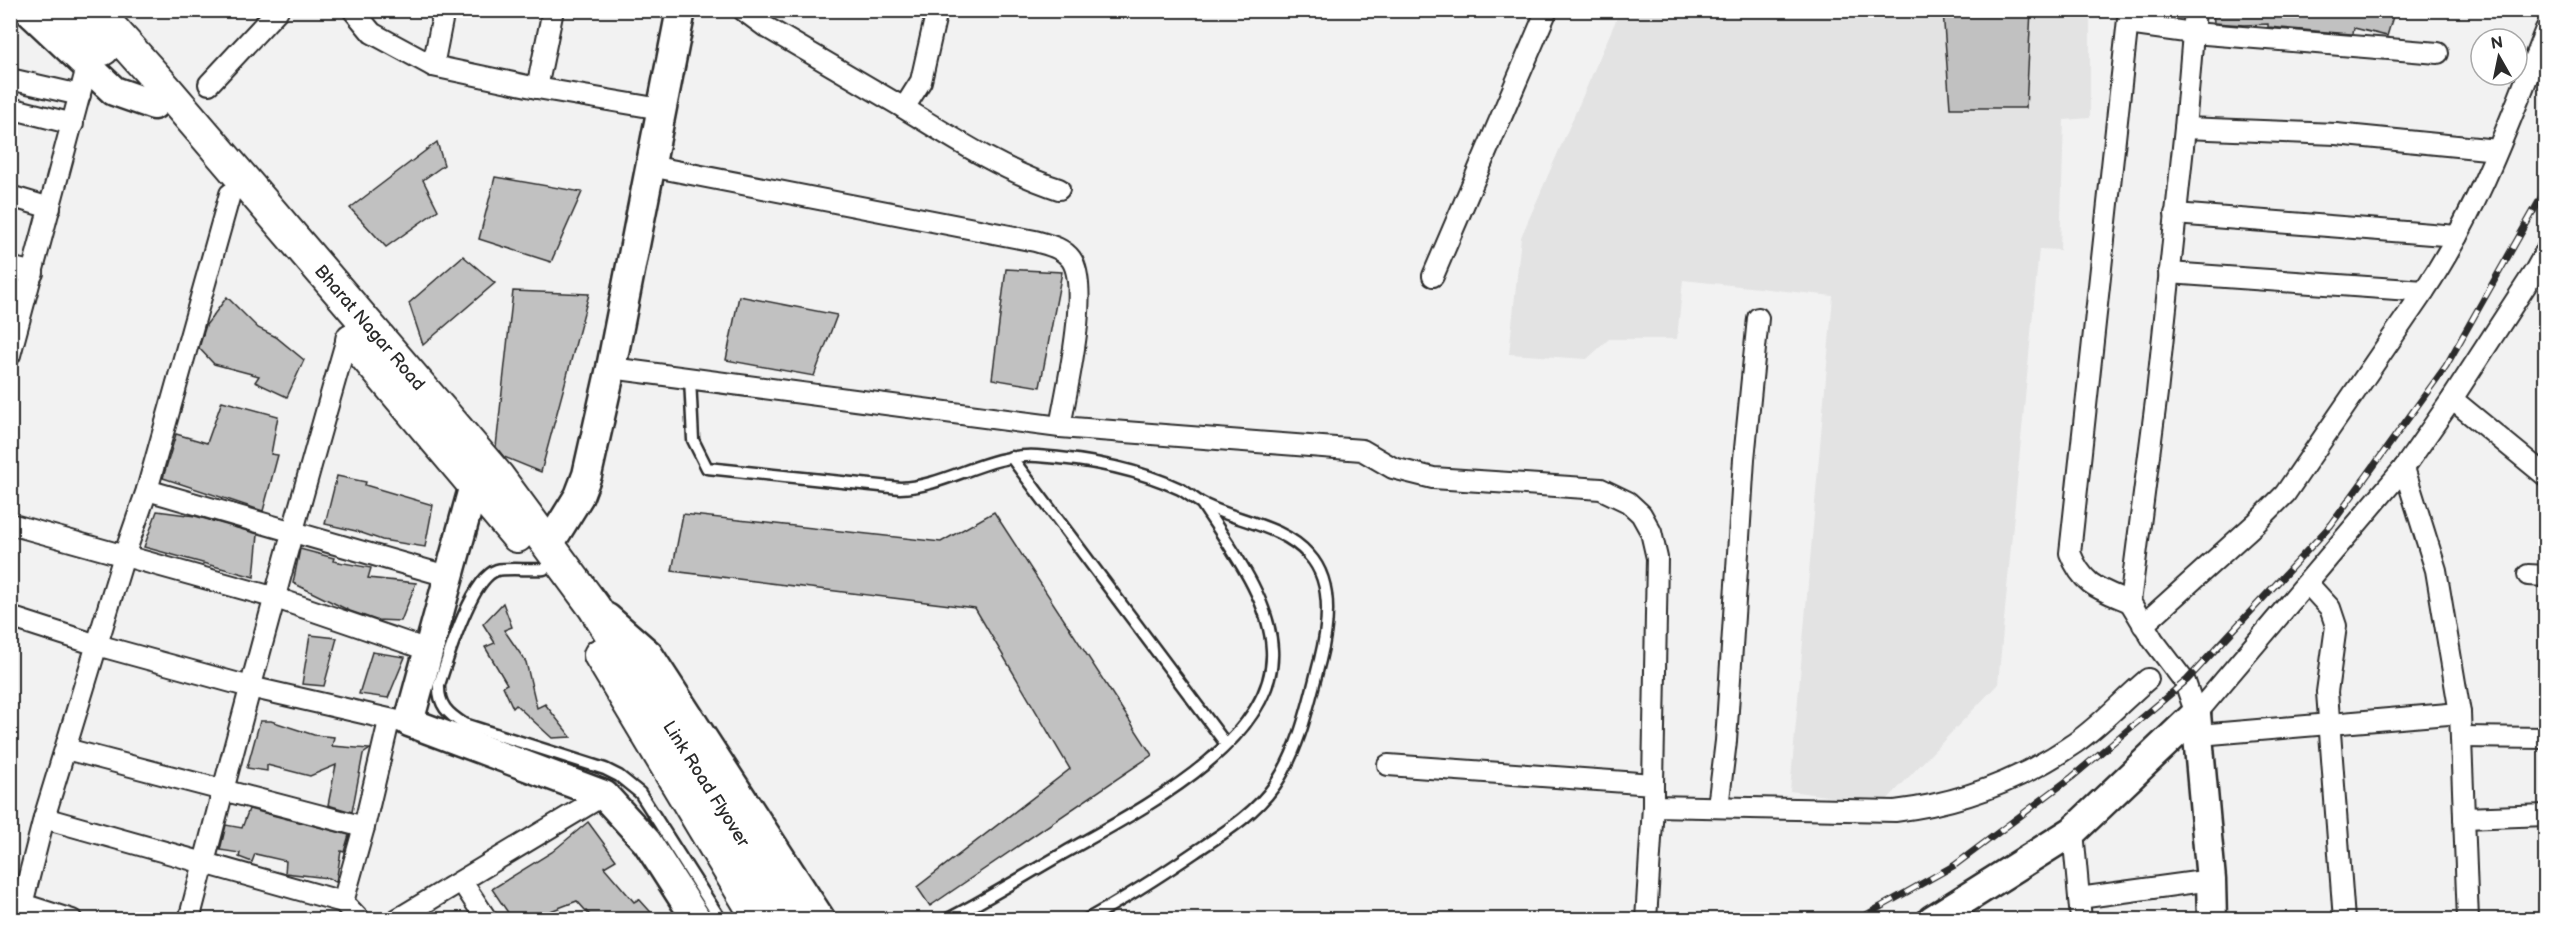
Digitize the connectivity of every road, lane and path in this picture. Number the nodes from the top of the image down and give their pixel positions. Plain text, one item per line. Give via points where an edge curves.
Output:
1 (28, 10) edge
2 (67, 10) edge
3 (95, 10) edge
4 (116, 10) edge
5 (278, 10) edge
6 (353, 10) edge
7 (444, 10) edge
8 (553, 10) edge
9 (681, 10) edge
10 (743, 10) edge
11 (937, 10) edge
12 (1547, 10) edge
13 (2194, 10) edge
14 (2129, 17) edge
15 (2546, 28) edge
16 (2193, 33) junction
17 (2438, 53) dead end
18 (433, 66) junction
19 (87, 67) junction
20 (10, 79) edge
21 (209, 84) dead end
22 (151, 88) junction
23 (537, 88) junction
24 (80, 95) junction
25 (10, 108) edge
26 (904, 108) junction
27 (661, 110) junction
28 (73, 124) junction
29 (2185, 128) junction
30 (2497, 150) junction
31 (650, 166) junction
32 (1059, 189) dead end
33 (230, 194) junction
34 (10, 196) edge
35 (50, 208) junction
36 (2175, 214) junction
37 (2457, 236) junction
38 (2546, 251) edge
39 (10, 267) edge
40 (2540, 271) edge
41 (33, 273) junction
42 (2169, 273) junction
43 (1433, 276) dead end
44 (2424, 291) junction
45 (1758, 318) dead end
46 (348, 335) junction
47 (10, 355) edge
48 (611, 368) junction
49 (690, 378) junction
50 (2452, 399) junction
51 (1060, 427) junction
52 (1011, 457) junction
53 (2404, 468) junction
54 (2546, 476) edge
55 (474, 485) junction
56 (147, 490) junction
57 (1202, 504) junction
58 (10, 524) edge
59 (291, 531) junction
60 (124, 556) junction
61 (546, 557) junction
62 (447, 576) junction
63 (2308, 584) junction
64 (276, 598) junction
65 (2130, 602) junction
66 (594, 607) junction
67 (10, 618) edge
68 (2143, 625) junction
69 (97, 645) junction
70 (428, 650) junction
71 (613, 655) junction
72 (2148, 679) dead end
73 (250, 687) junction
74 (2460, 713) junction
75 (399, 722) junction
76 (2197, 724) junction
77 (2329, 724) junction
78 (2461, 737) junction
79 (2546, 738) edge
80 (1226, 744) junction
81 (66, 749) junction
82 (1388, 765) dead end
83 (1653, 784) junction
84 (223, 790) junction
85 (604, 795) junction
86 (1653, 806) junction
87 (1718, 807) junction
88 (2546, 815) edge
89 (44, 818) junction
90 (2464, 818) junction
91 (364, 827) junction
92 (2073, 831) junction
93 (204, 862) junction
94 (2211, 880) junction
95 (462, 882) junction
96 (2079, 898) junction
97 (343, 902) junction
98 (20, 912) edge
99 (72, 920) edge
100 (189, 920) edge
101 (360, 920) edge
102 (396, 920) edge
103 (487, 920) edge
104 (697, 920) edge
105 (721, 920) edge
106 (759, 920) edge
107 (793, 920) edge
108 (821, 920) edge
109 (946, 920) edge
110 (1086, 920) edge
111 (1646, 920) edge
112 (1932, 920) edge
113 (2081, 920) edge
114 (2212, 920) edge
115 (2344, 920) edge
116 (2468, 920) edge

1 - 19 street
2 - 22 main road
3 - 22 main road
4 - 22 street, Bharat Nagar Road via 163,70
5 - 21 street
6 - 18 street via 372,33
7 - 18 street
8 - 23 street
9 - 27 street
10 - 26 street
11 - 26 street via 921,81
12 - 43 street
13 - 16 street
14 - 16 street
14 - 65 street via 2070,553 2085,580
15 - 30 street
16 - 17 street
16 - 29 street
18 - 23 street
19 - 22 street via 114,91
19 - 24 street
20 - 24 street
22 - 33 main road, Bharat Nagar Road
22 - 61 main road, Bharat Nagar Road via 498,477
23 - 27 street
24 - 28 street
25 - 28 street
26 - 32 street via 959,143 1031,180
27 - 31 street
28 - 35 street
29 - 30 street via 2336,134
29 - 36 street
30 - 37 street
31 - 48 street
31 - 51 street via 1061,249 1072,260 1080,292
33 - 46 main road, Bharat Nagar Road
33 - 56 street
34 - 35 street
35 - 41 street
36 - 37 street
36 - 42 street
37 - 44 street
38 - 40 street
39 - 41 street
40 - 50 street
41 - 47 street
42 - 44 street
42 - 65 street
44 - 68 street via 2285,494
45 - 87 street
46 - 55 main road, Bharat Nagar Road
46 - 59 street
48 - 49 street
48 - 61 street via 587,475
49 - 51 street
49 - 52 lane via 693,440 707,468 900,488
50 - 53 street
50 - 54 street
51 - 83 street via 1362,450 1393,468 1424,476 1601,489 1628,502 1641,514 1651,532 1657,558
52 - 57 lane via 1036,456 1115,468 1182,490
52 - 80 lane
53 - 63 street
53 - 74 street via 2436,570
55 - 61 main road, Bharat Nagar Road
55 - 62 street
56 - 59 street
56 - 60 street
57 - 80 lane via 1256,592 1272,650 1263,692 1251,715
57 - 110 lane via 1283,535 1309,554 1319,570 1326,594 1326,624 1301,732 1261,804 1138,891
58 - 60 street
59 - 62 street
59 - 64 street
60 - 64 street
60 - 69 street
61 - 66 main road, Bharat Nagar Road
61 - 71 main road, Bharat Nagar Road
61 - 105 lane via 498,570 476,588 439,685 444,709 464,724 605,769 629,783 640,793
62 - 70 street
63 - 76 street
63 - 77 street via 2330,608 2336,626 2327,692
64 - 70 street
64 - 73 street
65 - 68 street
66 - 71 main road, Bharat Nagar Road
66 - 108 street via 648,654
67 - 69 street
68 - 76 street via 2186,682
69 - 73 street
69 - 81 street
70 - 75 street
71 - 106 main road, Link Road Flyover
71 - 107 main road, Link Road Flyover
72 - 87 street via 2076,742 2029,771 1970,796 1895,811
73 - 75 street
73 - 84 street
74 - 77 street
74 - 78 street
75 - 85 street
75 - 91 street
76 - 77 street
76 - 92 street
76 - 94 street
77 - 115 street
78 - 79 street
78 - 90 street
80 - 109 lane via 1171,791
81 - 84 street
81 - 89 street
82 - 83 street
83 - 86 street
84 - 91 street
84 - 93 street
85 - 95 street
85 - 104 street via 647,842
86 - 87 street
86 - 111 street
88 - 90 street
89 - 93 street
89 - 98 street
90 - 116 street
91 - 97 street
92 - 96 street
92 - 112 street
93 - 97 street
93 - 100 street
94 - 96 street
94 - 114 street
95 - 102 street
95 - 103 street
96 - 113 street
97 - 101 street
98 - 99 street

